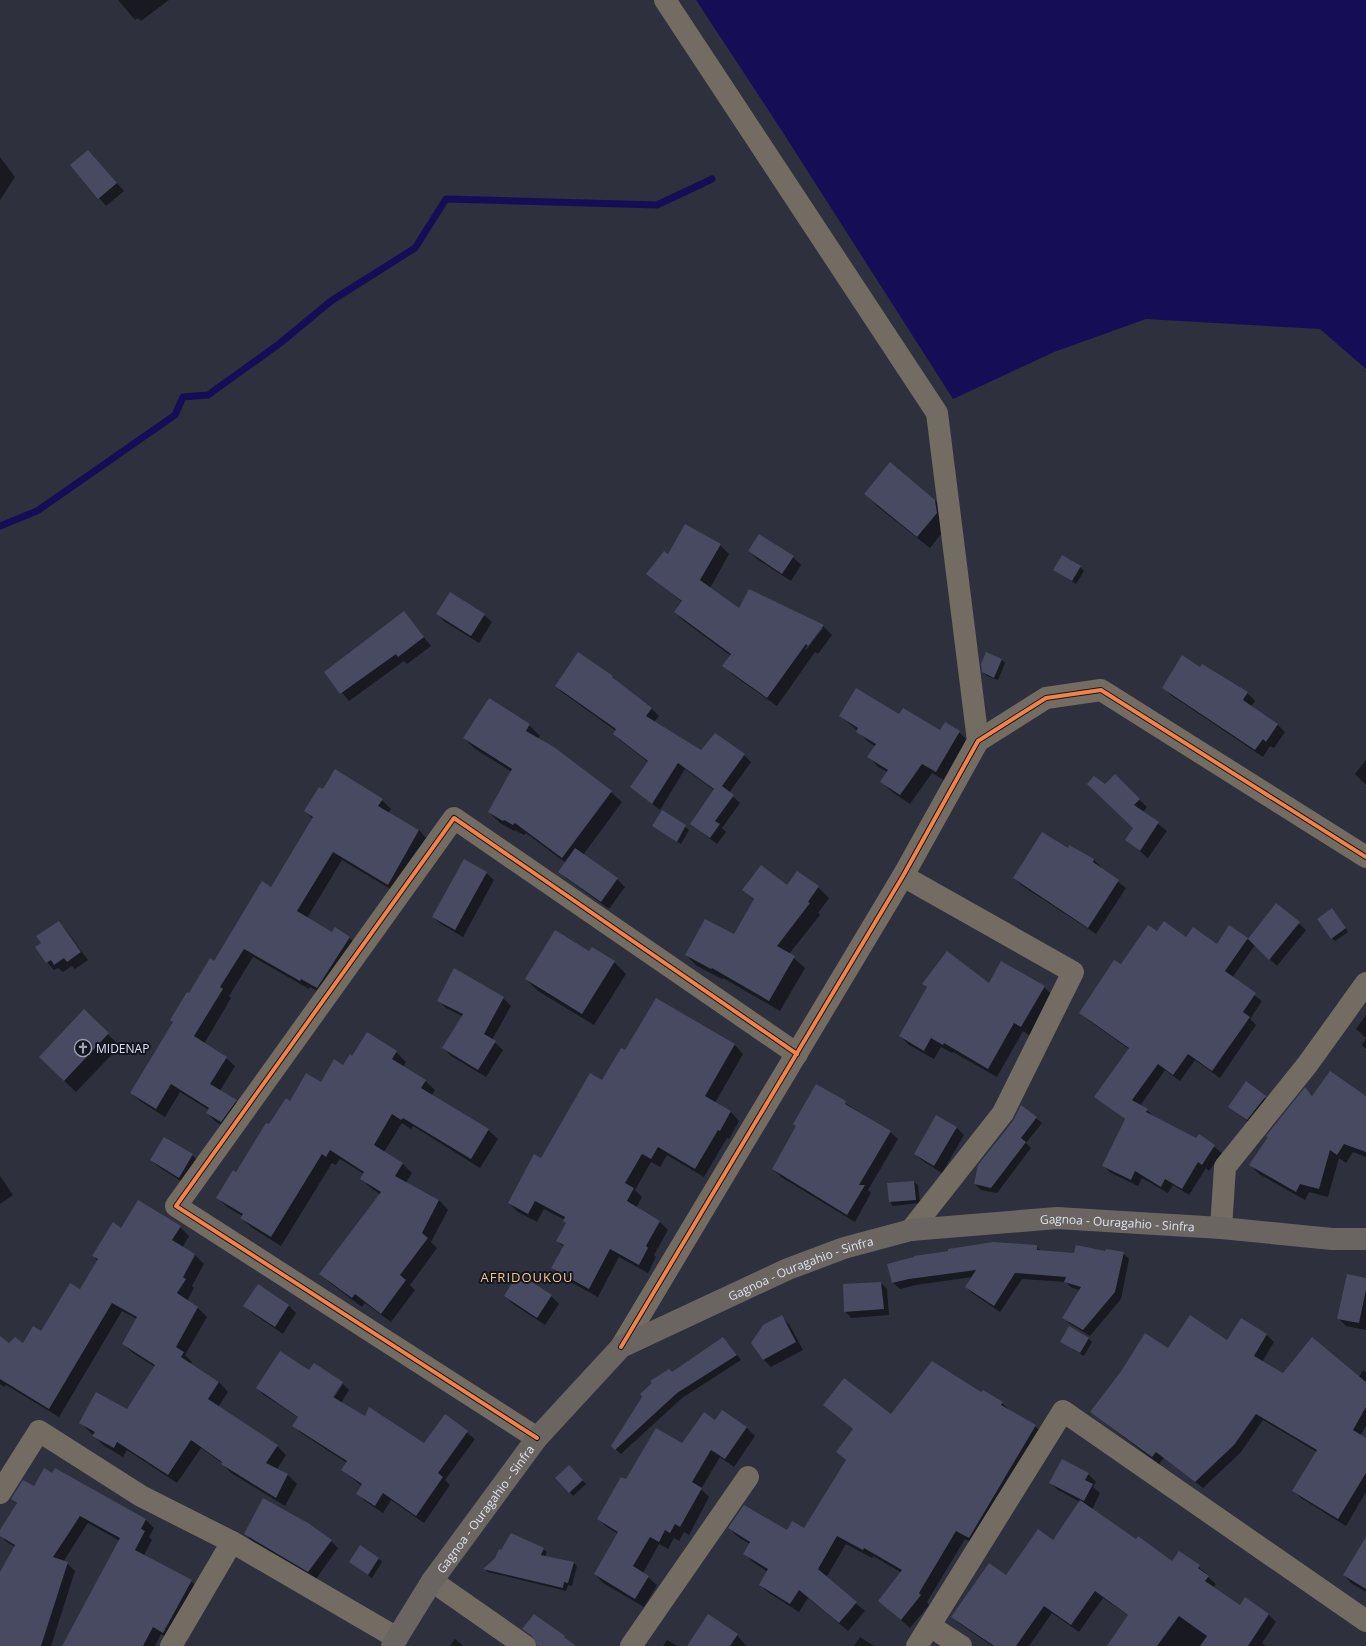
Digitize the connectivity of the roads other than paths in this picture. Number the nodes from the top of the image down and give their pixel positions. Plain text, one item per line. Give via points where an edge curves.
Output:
1 (665, 0) edge
2 (978, 741) junction
3 (1366, 857) edge
4 (903, 876) junction
5 (1366, 983) edge
6 (797, 1054) junction
7 (1221, 1228) junction
8 (911, 1230) junction
9 (1366, 1239) edge
10 (621, 1347) junction
11 (537, 1438) junction
12 (748, 1477) dead end
13 (0, 1493) edge
14 (232, 1542) junction
15 (432, 1581) junction
16 (1366, 1620) edge
17 (930, 1626) junction
18 (394, 1642) edge
19 (171, 1646) edge
20 (525, 1646) edge
21 (631, 1646) edge
22 (917, 1646) edge
23 (961, 1646) edge

1 - 2 street via 937,413
2 - 3 street via 1046,698 1101,690
2 - 4 street
4 - 6 street
4 - 8 street via 1073,972 1003,1113
5 - 7 street via 1307,1065 1225,1166
6 - 10 street
6 - 11 street via 454,818 176,1206
7 - 8 main road, Gagnoa - Ouragahio - Sinfra via 1057,1218
7 - 9 main road, Gagnoa - Ouragahio - Sinfra via 1332,1239
8 - 10 main road, Gagnoa - Ouragahio - Sinfra via 844,1248 788,1269
10 - 11 main road, Gagnoa - Ouragahio - Sinfra
11 - 15 main road, Gagnoa - Ouragahio - Sinfra
12 - 21 street
13 - 14 street via 38,1431 141,1496
14 - 18 street
14 - 19 street
15 - 18 main road, Gagnoa - Ouragahio - Sinfra
15 - 20 street
16 - 17 street via 1063,1411
17 - 22 street
17 - 23 street

